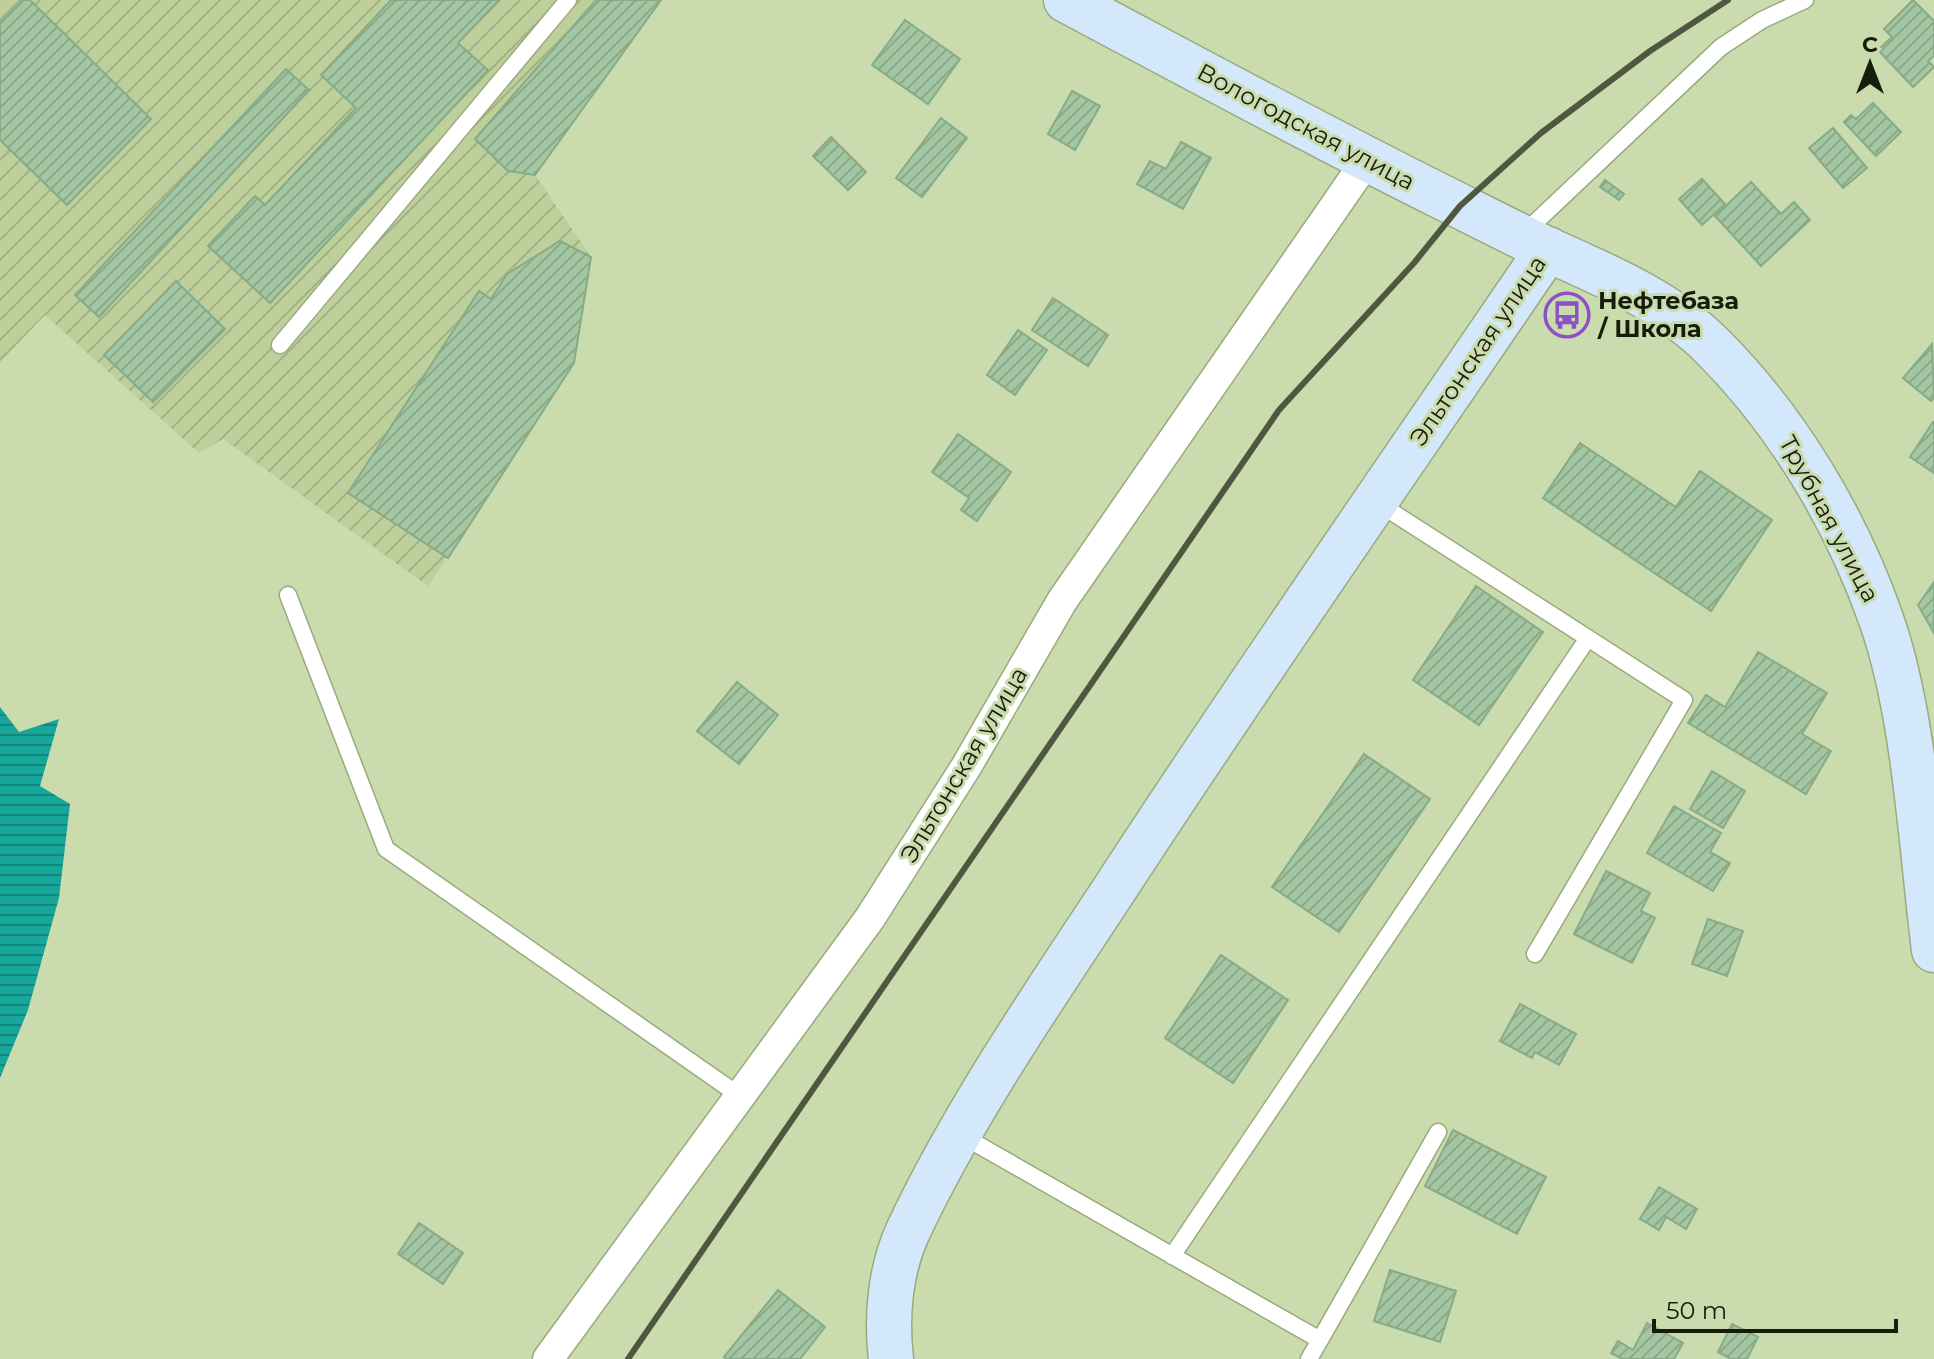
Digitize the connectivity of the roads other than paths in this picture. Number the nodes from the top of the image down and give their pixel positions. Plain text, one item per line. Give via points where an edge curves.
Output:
1 (568, 0) edge
2 (1066, 0) edge
3 (1805, 0) edge
4 (1367, 160) junction
5 (1535, 243) junction
6 (280, 345) dead end
7 (1375, 501) junction
8 (288, 595) dead end
9 (1588, 638) junction
10 (1934, 950) edge
11 (1535, 954) dead end
12 (740, 1096) junction
13 (1438, 1132) dead end
14 (961, 1135) junction
15 (1172, 1256) junction
16 (1320, 1340) junction
17 (548, 1359) edge
18 (891, 1359) edge
19 (1309, 1359) edge

1 - 6 lane
2 - 4 main road, Вологодская улица
3 - 5 lane via 1721,47
4 - 5 main road, Вологодская улица
4 - 12 street, Эльтонская улица via 1062,601 870,918
5 - 7 main road, Эльтонская улица
5 - 10 main road, Трубная улица via 1626,286 1711,345 1806,465 1859,565 1897,673
7 - 9 lane
7 - 14 main road, Эльтонская улица via 1039,1004
8 - 12 lane via 386,849
9 - 11 lane via 1684,700
9 - 15 lane
12 - 17 street, Эльтонская улица
13 - 16 lane
14 - 15 lane
14 - 18 main road, Эльтонская улица via 907,1233 894,1279 888,1331
15 - 16 lane
16 - 19 lane

